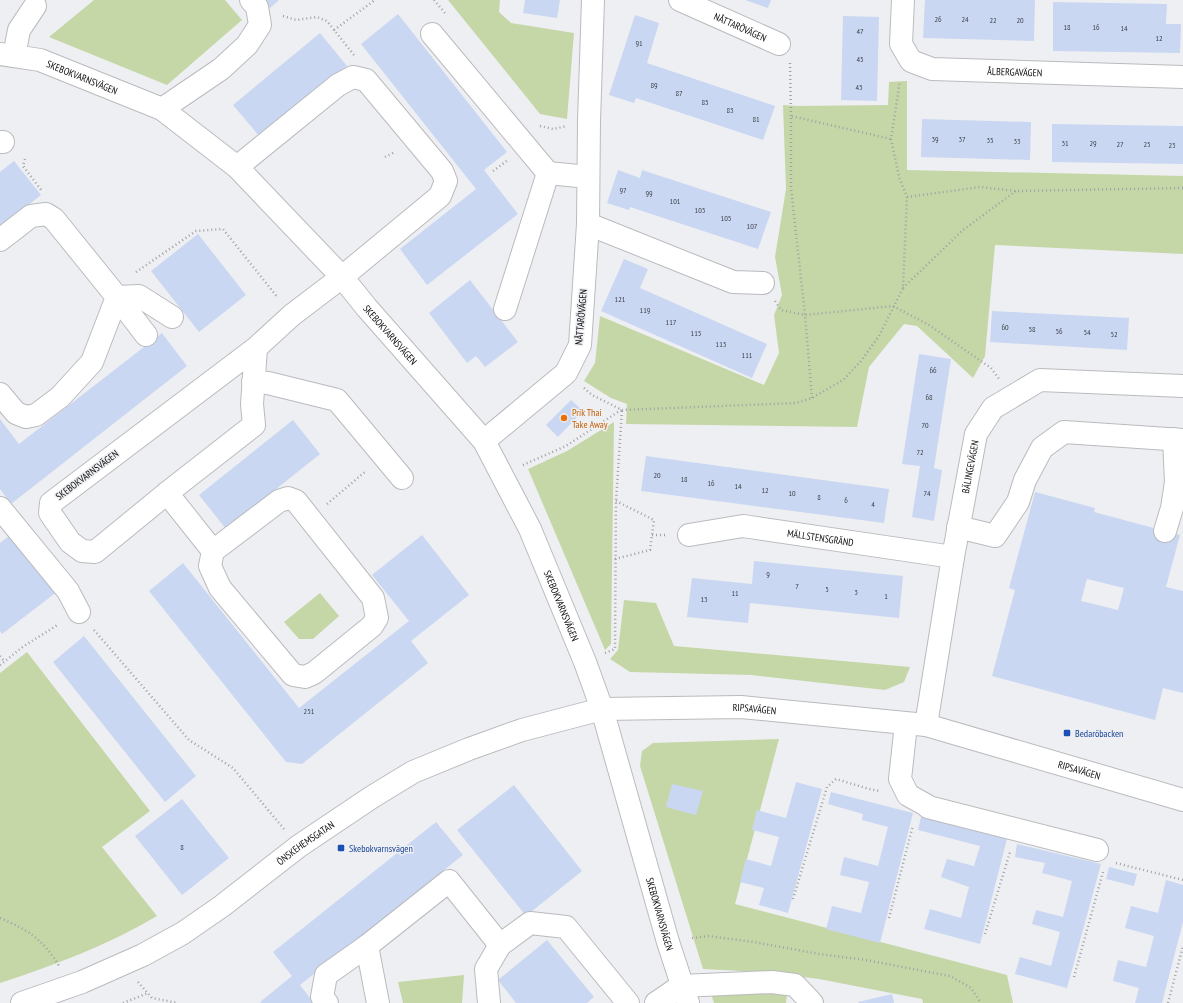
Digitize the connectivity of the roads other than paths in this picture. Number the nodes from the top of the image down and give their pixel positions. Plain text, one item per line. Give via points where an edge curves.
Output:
1 (593, 0) edge
2 (680, 0) edge
3 (903, 0) edge
4 (254, 4) edge
5 (35, 6) dead end
6 (432, 34) dead end
7 (779, 44) road end
8 (7, 55) edge
9 (1183, 76) edge
10 (162, 109) junction
11 (237, 167) junction
12 (548, 173) junction
13 (588, 177) junction
14 (588, 224) junction
15 (0, 240) edge
16 (342, 277) junction
17 (763, 283) road end
18 (114, 293) junction
19 (505, 309) dead end
20 (172, 317) dead end
21 (146, 335) dead end
22 (256, 348) junction
23 (253, 382) junction
24 (1183, 386) edge
25 (0, 394) edge
26 (1179, 439) edge
27 (484, 441) junction
28 (402, 478) dead end
29 (167, 493) junction
30 (0, 508) edge
31 (958, 527) junction
32 (1165, 531) dead end
33 (689, 534) dead end
34 (213, 551) junction
35 (953, 557) junction
36 (79, 612) road end
37 (602, 709) junction
38 (916, 724) junction
39 (1183, 800) edge
40 (1102, 854) road end
41 (500, 945) junction
42 (367, 946) junction
43 (684, 994) edge
44 (22, 1003) edge
45 (327, 1003) edge
46 (378, 1003) edge
47 (489, 1003) edge
48 (628, 1003) edge
49 (656, 1003) edge
50 (812, 1003) edge

1 - 13 street, NÅTTARÖVÄGEN
2 - 7 street, NÅTTARÖVÄGEN
3 - 9 street, ÅLBERGAVÄGEN via 901,44 911,61 932,69
4 - 10 street via 260,25 247,45 221,69
5 - 8 street
6 - 12 street
8 - 10 street, SKEBOKVARNSVÄGEN via 40,60
10 - 11 street, SKEBOKVARNSVÄGEN
11 - 16 street, SKEBOKVARNSVÄGEN
11 - 16 street, SKEBOKVARNSVÄGEN via 338,85 353,77 366,80 442,171 446,181 440,196
12 - 13 street
12 - 19 street
13 - 14 street, NÅTTARÖVÄGEN
14 - 17 street via 733,282
14 - 27 street, NÅTTARÖVÄGEN via 580,345 566,373
15 - 18 street via 31,216 46,214 54,220
16 - 22 street, SKEBOKVARNSVÄGEN via 292,315
16 - 27 street, SKEBOKVARNSVÄGEN
18 - 20 street via 139,296
18 - 21 street
18 - 25 street via 92,362 60,397 36,416 26,417 16,413
22 - 23 street, SKEBOKVARNSVÄGEN
22 - 29 street, SKEBOKVARNSVÄGEN via 51,503 50,512 70,542 82,551 95,552
23 - 28 street via 268,383 337,400
23 - 29 street, SKEBOKVARNSVÄGEN via 254,425
24 - 31 street, BÄLINGEVÄGEN via 1040,380 993,408 976,434
26 - 31 street via 1064,432 1042,448 1025,480 1018,502 995,536
26 - 32 street via 1176,482
27 - 37 street, SKEBOKVARNSVÄGEN via 530,530
29 - 34 street
30 - 36 street via 68,591
31 - 35 street, BÄLINGEVÄGEN
33 - 35 street, MÄLLSTENSGRÄND via 743,526
34 - 34 street via 210,566 220,588 293,676 305,677 314,673 372,626 377,618 373,598 296,501 288,498 280,501
35 - 38 street, BÄLINGEVÄGEN
37 - 38 street, RIPSAVÄGEN via 742,708
37 - 43 street, SKEBOKVARNSVÄGEN
37 - 44 street, ÖNSKEHEMSGATAN via 522,730 413,772 299,846 183,933 143,955 82,982
38 - 39 street, RIPSAVÄGEN
38 - 40 street via 900,779 913,798 928,807
41 - 42 street via 449,881
41 - 47 street via 486,968
41 - 48 street via 530,923 566,927
42 - 45 street via 326,975 322,997
42 - 46 street
43 - 49 street
43 - 50 street via 772,982 796,985

